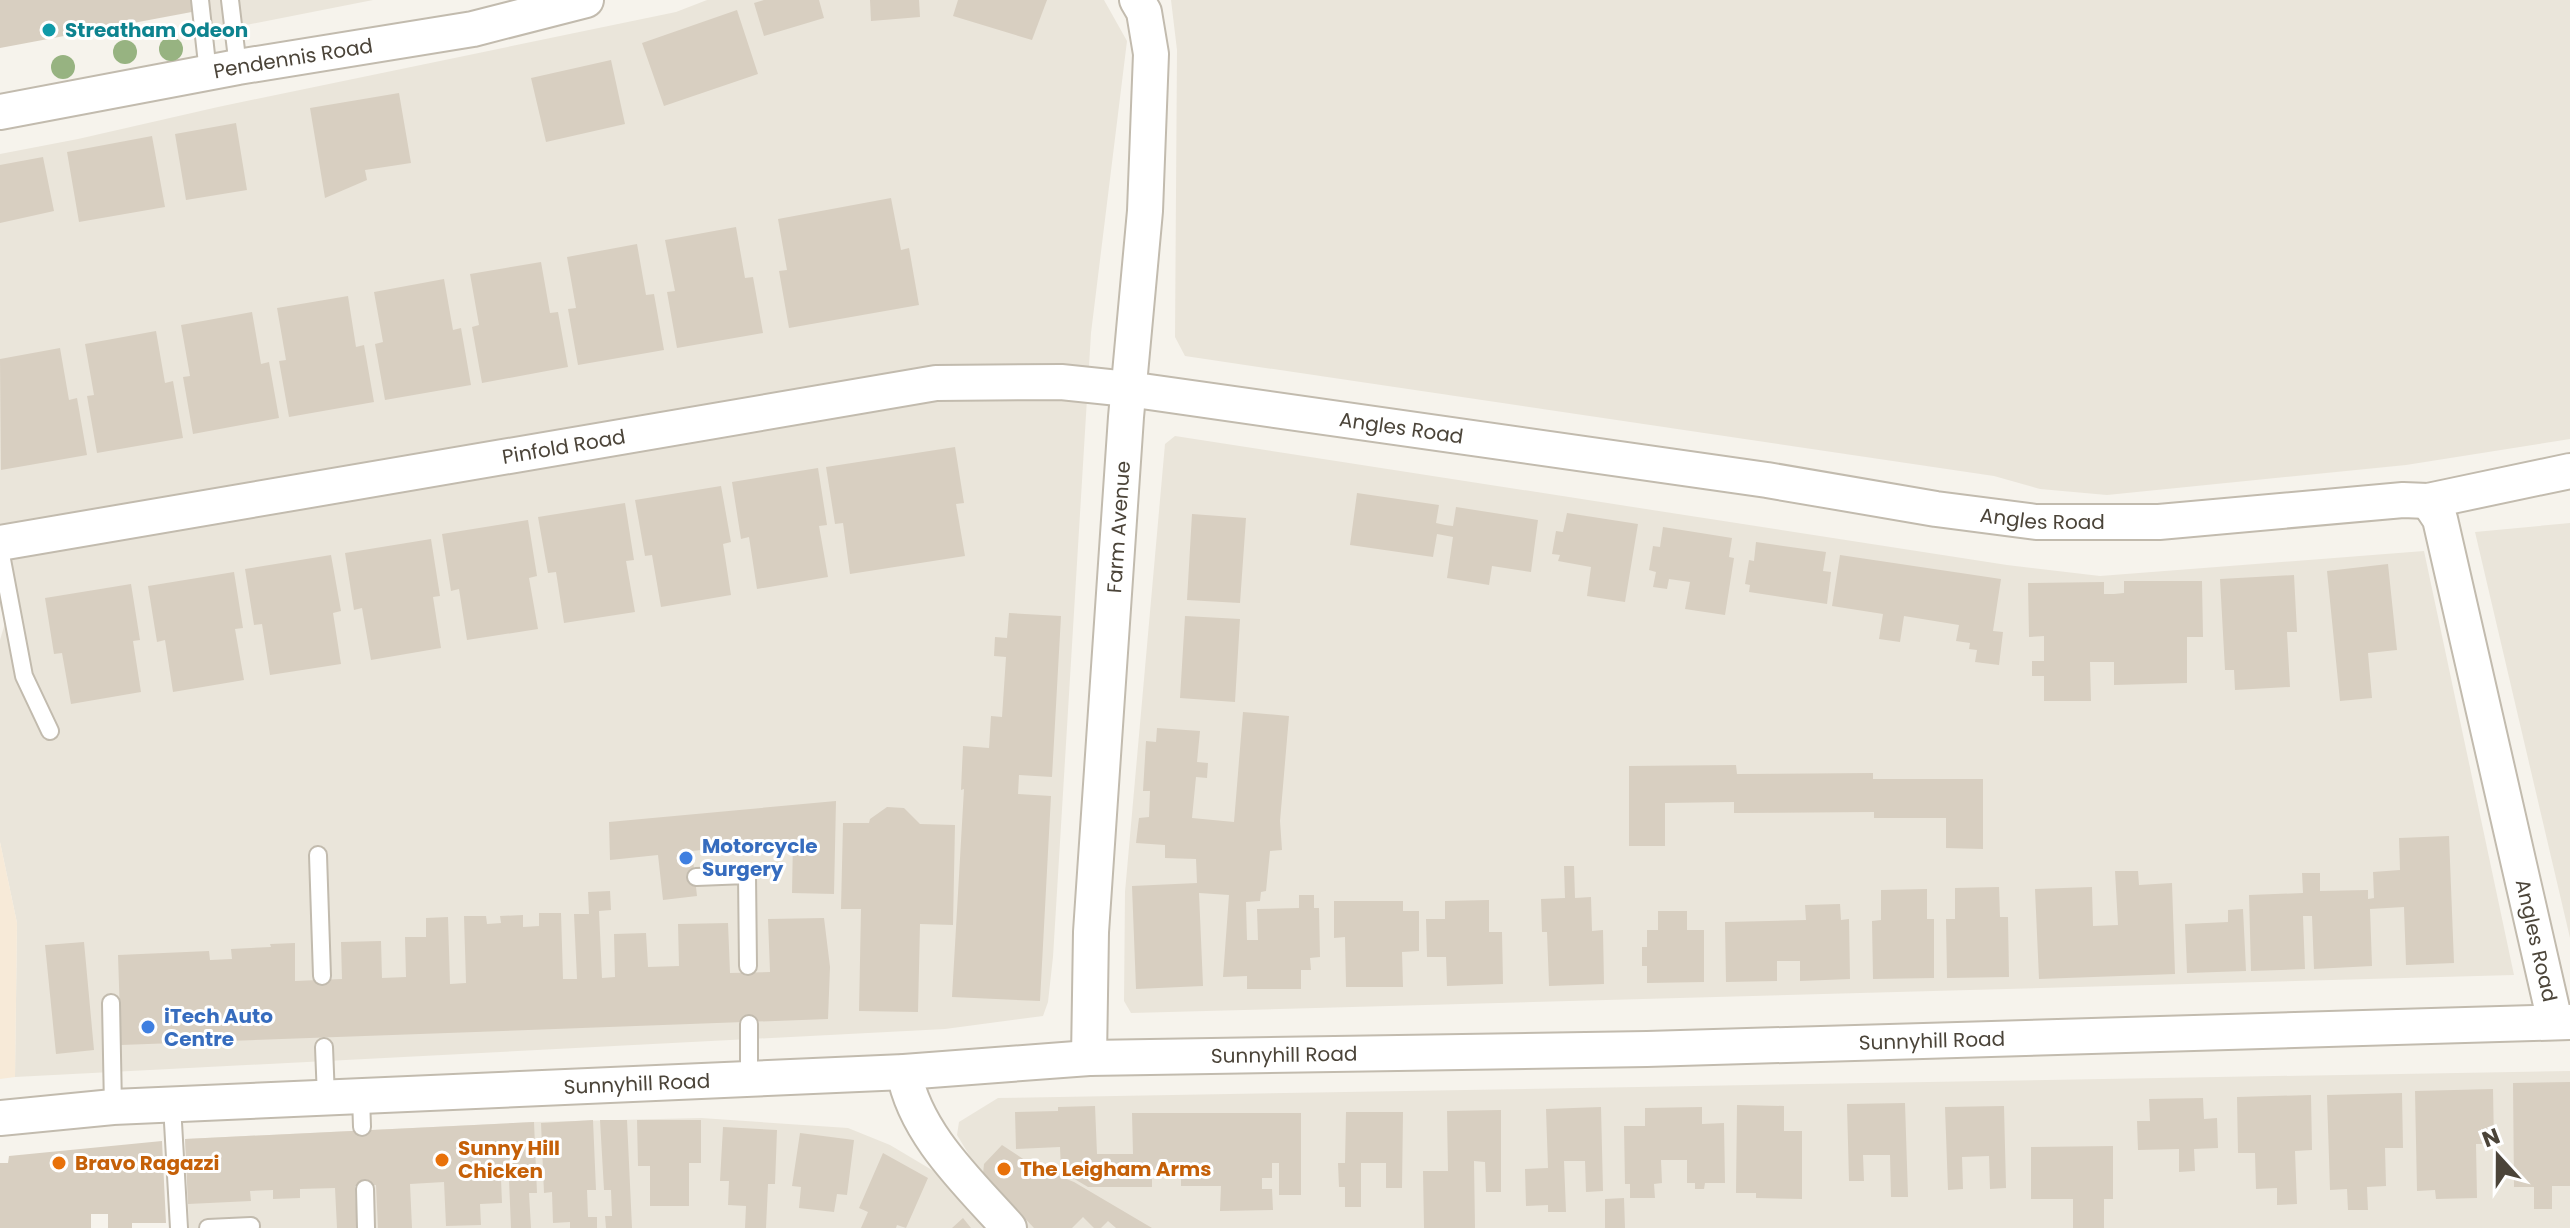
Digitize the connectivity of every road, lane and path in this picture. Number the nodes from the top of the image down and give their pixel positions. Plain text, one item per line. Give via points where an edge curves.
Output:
1 (200, 0) edge
2 (230, 0) edge
3 (586, 0) edge
4 (1137, 0) edge
5 (223, 70) junction
6 (0, 112) edge
7 (1128, 389) junction
8 (2570, 471) edge
9 (2428, 501) junction
10 (0, 543) edge
11 (0, 549) edge
12 (50, 731) dead end
13 (318, 855) dead end
14 (696, 877) dead end
15 (748, 966) dead end
16 (322, 976) dead end
17 (111, 1003) dead end
18 (2562, 1022) edge
19 (749, 1024) dead end
20 (324, 1047) dead end
21 (1089, 1058) junction
22 (904, 1072) junction
23 (749, 1079) junction
24 (326, 1098) junction
25 (172, 1105) junction
26 (113, 1107) junction
27 (0, 1118) edge
28 (365, 1189) dead end
29 (251, 1226) dead end
30 (179, 1228) edge
31 (208, 1228) edge
32 (366, 1228) edge
33 (1009, 1228) edge

1 - 5 lane
2 - 5 lane via 232,33
3 - 5 street, Pendennis Road via 473,29
4 - 7 street, Farm Avenue via 1151,54 1145,211
5 - 6 street, Pendennis Road
7 - 9 street, Angles Road via 2036,522 2159,522
7 - 10 street, Pinfold Road via 1061,382 936,383
7 - 21 street, Farm Avenue via 1091,932
8 - 9 street
9 - 18 street, Angles Road via 2440,519
11 - 12 lane via 24,676
13 - 16 lane
14 - 15 lane via 747,875
17 - 26 lane
18 - 21 street, Sunnyhill Road via 1631,1049
19 - 23 lane
20 - 24 lane
21 - 22 street, Sunnyhill Road
22 - 23 street, Sunnyhill Road
22 - 33 street via 931,1135
23 - 24 street, Sunnyhill Road via 362,1112
24 - 25 street, Sunnyhill Road
25 - 26 street, Sunnyhill Road
25 - 30 lane
26 - 27 street, Sunnyhill Road
28 - 32 lane
29 - 31 lane

